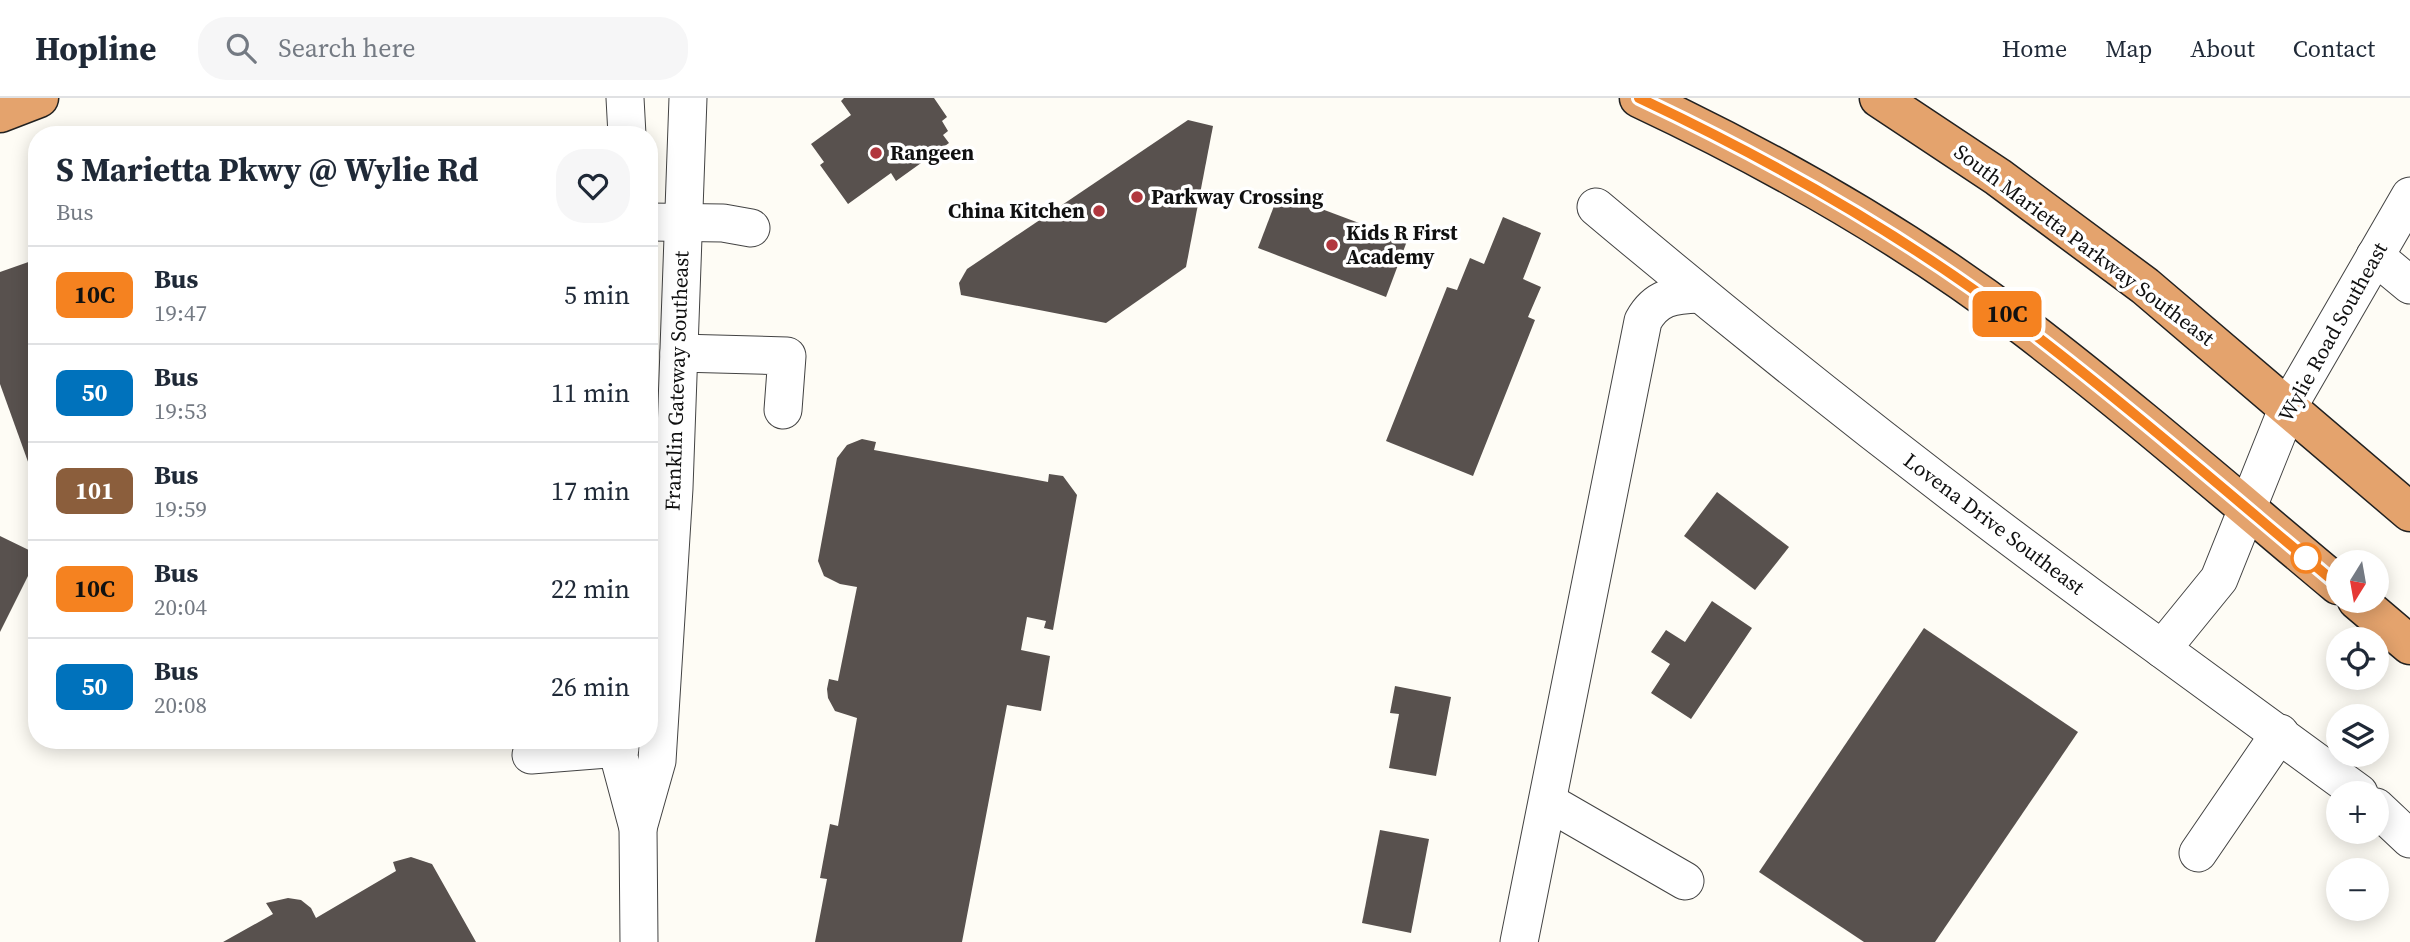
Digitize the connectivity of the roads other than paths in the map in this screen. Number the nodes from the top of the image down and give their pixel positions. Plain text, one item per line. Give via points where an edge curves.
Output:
1 (39, 98) edge
2 (625, 98) edge
3 (688, 98) edge
4 (1639, 98) edge
5 (1879, 98) edge
6 (0, 113) edge
7 (626, 126) edge
8 (2410, 196) edge
9 (1596, 207) dead end
10 (666, 222) edge
11 (751, 228) dead end
12 (2375, 256) junction
13 (2410, 285) edge
14 (1699, 294) junction
15 (679, 353) junction
16 (2288, 407) junction
17 (782, 410) dead end
18 (2247, 509) junction
19 (2410, 512) edge
20 (2326, 574) edge
21 (2372, 613) edge
22 (2410, 645) edge
23 (2162, 649) junction
24 (2280, 733) junction
25 (658, 742) edge
26 (580, 749) edge
27 (621, 749) edge
28 (658, 749) edge
29 (531, 755) dead end
30 (2344, 781) edge
31 (1548, 802) junction
32 (2389, 819) edge
33 (638, 828) junction
34 (2410, 839) edge
35 (2198, 853) dead end
36 (1685, 881) dead end
37 (639, 942) edge
38 (1518, 942) edge

1 - 6 highway
2 - 7 street
3 - 10 street, Franklin Gateway Southeast
4 - 18 highway via 1726,139 1940,267 2026,327
5 - 16 highway, South Marietta Parkway Southeast via 1998,177 2145,286
8 - 12 street, Wylie Road Southeast
9 - 14 street, Lovena Drive Southeast
10 - 11 street
10 - 15 street, Franklin Gateway Southeast
12 - 13 street
12 - 16 street, Wylie Road Southeast
14 - 23 street, Lovena Drive Southeast via 1930,477
14 - 31 street via 1672,295 1655,304 1643,321
15 - 17 street via 787,356
15 - 25 street, Franklin Gateway Southeast
16 - 18 street, Wylie Road Southeast
16 - 19 highway, South Marietta Parkway Southeast
18 - 20 highway
18 - 23 street via 2219,579
21 - 22 highway
23 - 24 street, Lovena Drive Southeast
24 - 30 street, Lovena Drive Southeast
24 - 35 street
26 - 29 street
27 - 33 street, Franklin Gateway Southeast
28 - 33 street, Franklin Gateway Southeast
31 - 36 street
31 - 38 street
32 - 34 street
33 - 37 street, Franklin Gateway Southeast

